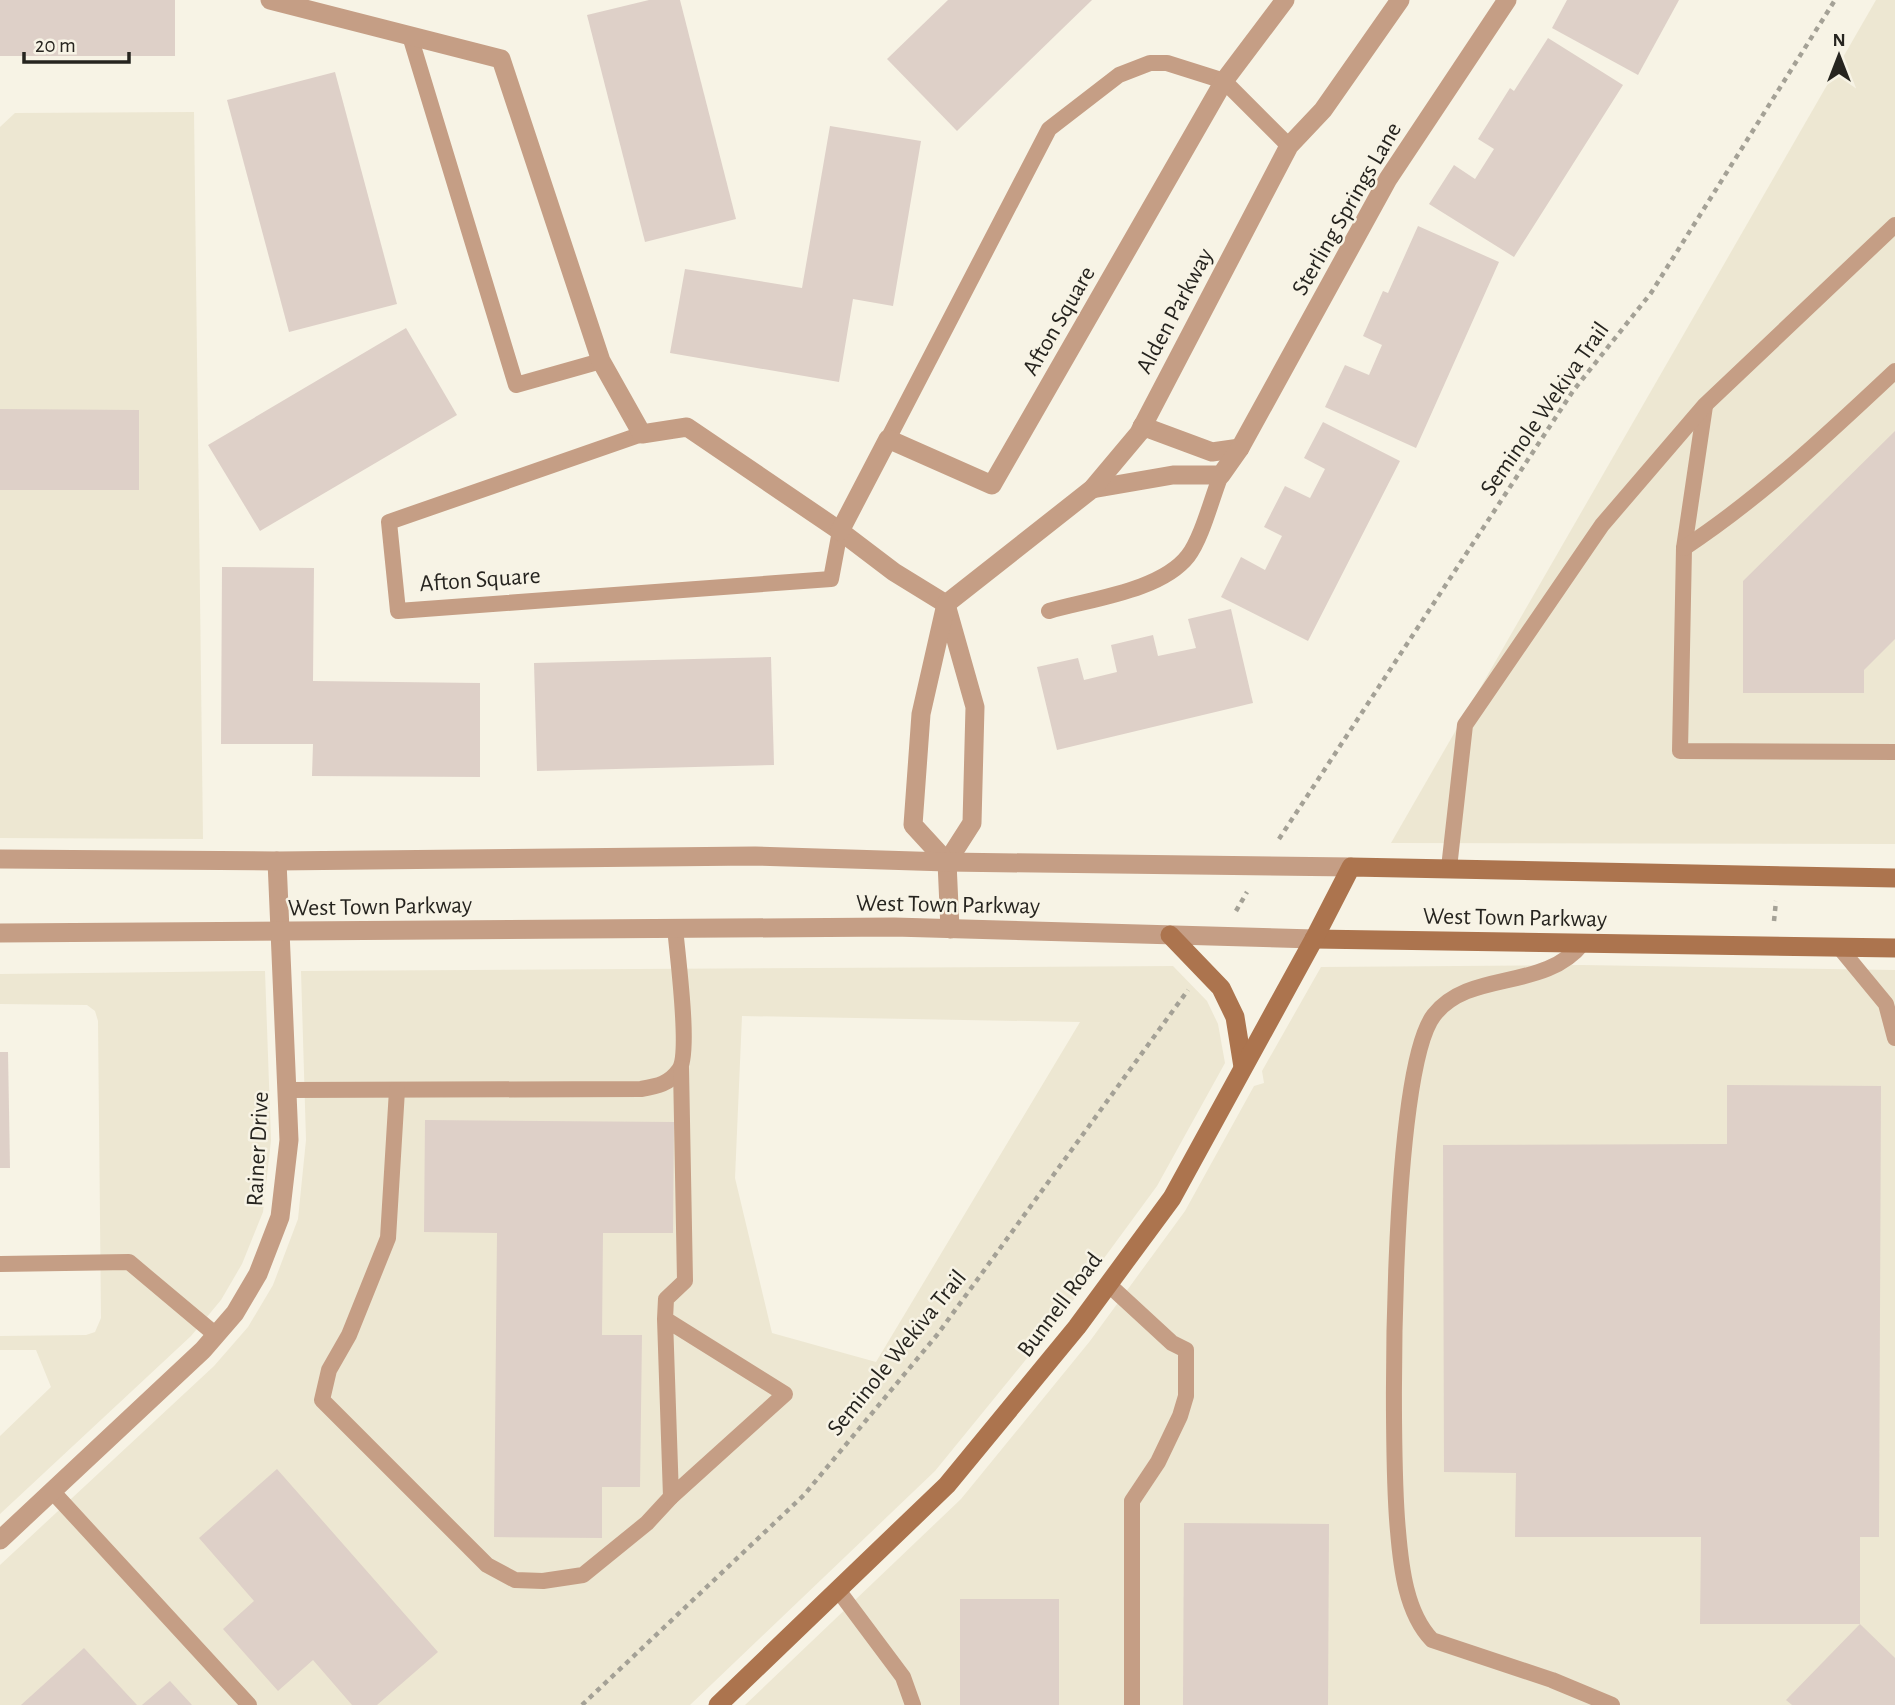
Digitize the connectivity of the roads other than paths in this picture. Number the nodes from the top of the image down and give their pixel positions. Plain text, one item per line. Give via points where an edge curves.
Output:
1 (270, 0) edge
2 (1285, 0) edge
3 (1400, 0) edge
4 (1507, 0) edge
5 (410, 36) junction
6 (1224, 81) junction
7 (1289, 146) junction
8 (1895, 225) edge
9 (601, 361) junction
10 (1895, 371) edge
11 (1705, 405) junction
12 (1142, 426) junction
13 (642, 434) junction
14 (888, 439) junction
15 (1240, 448) junction
16 (1221, 475) junction
17 (1092, 489) junction
18 (840, 531) junction
19 (1684, 548) junction
20 (946, 604) junction
21 (1049, 611) dead end
22 (1895, 752) edge
23 (0, 859) edge
24 (277, 861) junction
25 (947, 862) junction
26 (1351, 866) junction
27 (1449, 868) junction
28 (1895, 878) edge
29 (675, 927) junction
30 (950, 929) junction
31 (0, 933) edge
32 (282, 933) junction
33 (1170, 935) junction
34 (1314, 939) junction
35 (1583, 943) junction
36 (1839, 947) junction
37 (1895, 948) edge
38 (1895, 1038) edge
39 (1244, 1067) junction
40 (681, 1068) junction
41 (287, 1090) junction
42 (397, 1090) junction
43 (0, 1264) edge
44 (1108, 1284) junction
45 (665, 1319) junction
46 (216, 1335) junction
47 (52, 1491) junction
48 (671, 1497) junction
49 (0, 1540) edge
50 (838, 1590) junction
51 (249, 1705) edge
52 (718, 1705) edge
53 (913, 1705) edge
54 (1132, 1705) edge
55 (1612, 1705) edge

1 - 5 street
2 - 6 street, Afton Square
3 - 7 street, Alden Parkway via 1323,110
4 - 15 street, Sterling Springs Lane via 1388,179
5 - 9 street via 501,59
5 - 9 lane via 516,384
6 - 7 lane
6 - 14 lane, Afton Square via 1167,63 1150,63 1119,75 1049,129
6 - 14 street, Afton Square via 992,485
7 - 12 street, Alden Parkway
8 - 11 lane
9 - 13 street
10 - 19 lane via 1802,457 1729,518
11 - 19 lane
11 - 27 lane via 1602,524 1465,725
12 - 15 street via 1212,452
12 - 17 street, Alden Parkway
13 - 18 street, Afton Square via 687,427
13 - 18 lane, Afton Square via 389,522 398,611 831,579
14 - 18 street, Afton Square
15 - 16 street, Sterling Springs Lane
16 - 17 street via 1173,475
16 - 21 lane via 1190,554 1171,573
17 - 20 street, Alden Parkway
18 - 20 street, Afton Square
19 - 22 lane via 1680,751
20 - 25 street via 975,707 972,823
20 - 25 street via 921,714 913,825
23 - 24 street, West Town Parkway
24 - 25 street, West Town Parkway via 755,856
24 - 32 street, Rainer Drive
25 - 26 street, West Town Parkway
25 - 30 street
26 - 27 main road, West Town Parkway
26 - 34 main road, Bunnell Road
27 - 28 main road, West Town Parkway
29 - 30 street, West Town Parkway
29 - 32 street, West Town Parkway
29 - 40 lane via 684,1046
30 - 33 street, West Town Parkway
31 - 32 street, West Town Parkway
32 - 41 street, Rainer Drive
33 - 34 street, West Town Parkway
33 - 39 main road via 1221,988 1235,1017
34 - 35 main road, West Town Parkway
34 - 39 main road, Bunnell Road
35 - 36 main road, West Town Parkway
35 - 55 lane via 1571,959 1552,970 1448,1001 1432,1016 1421,1046 1402,1164 1394,1396 1398,1532 1410,1604 1432,1640
36 - 37 main road, West Town Parkway
36 - 38 lane via 1885,1004
39 - 44 main road, Bunnell Road via 1171,1198
40 - 42 lane via 665,1085 641,1089
40 - 45 lane via 685,1281 666,1299
41 - 42 lane
41 - 46 street, Rainer Drive via 289,1140 280,1217 258,1274
42 - 48 lane via 388,1238 349,1335 329,1370 322,1400 487,1565 515,1580 583,1575 647,1523
43 - 46 lane via 129,1262
44 - 50 main road, Bunnell Road via 947,1485
44 - 54 lane via 1171,1343 1186,1350 1186,1396 1180,1416 1132,1501
45 - 48 lane
45 - 48 lane via 785,1394
46 - 47 street, Rainer Drive
47 - 49 street, Rainer Drive
47 - 51 lane
50 - 52 main road, Bunnell Road
50 - 53 lane via 903,1677

